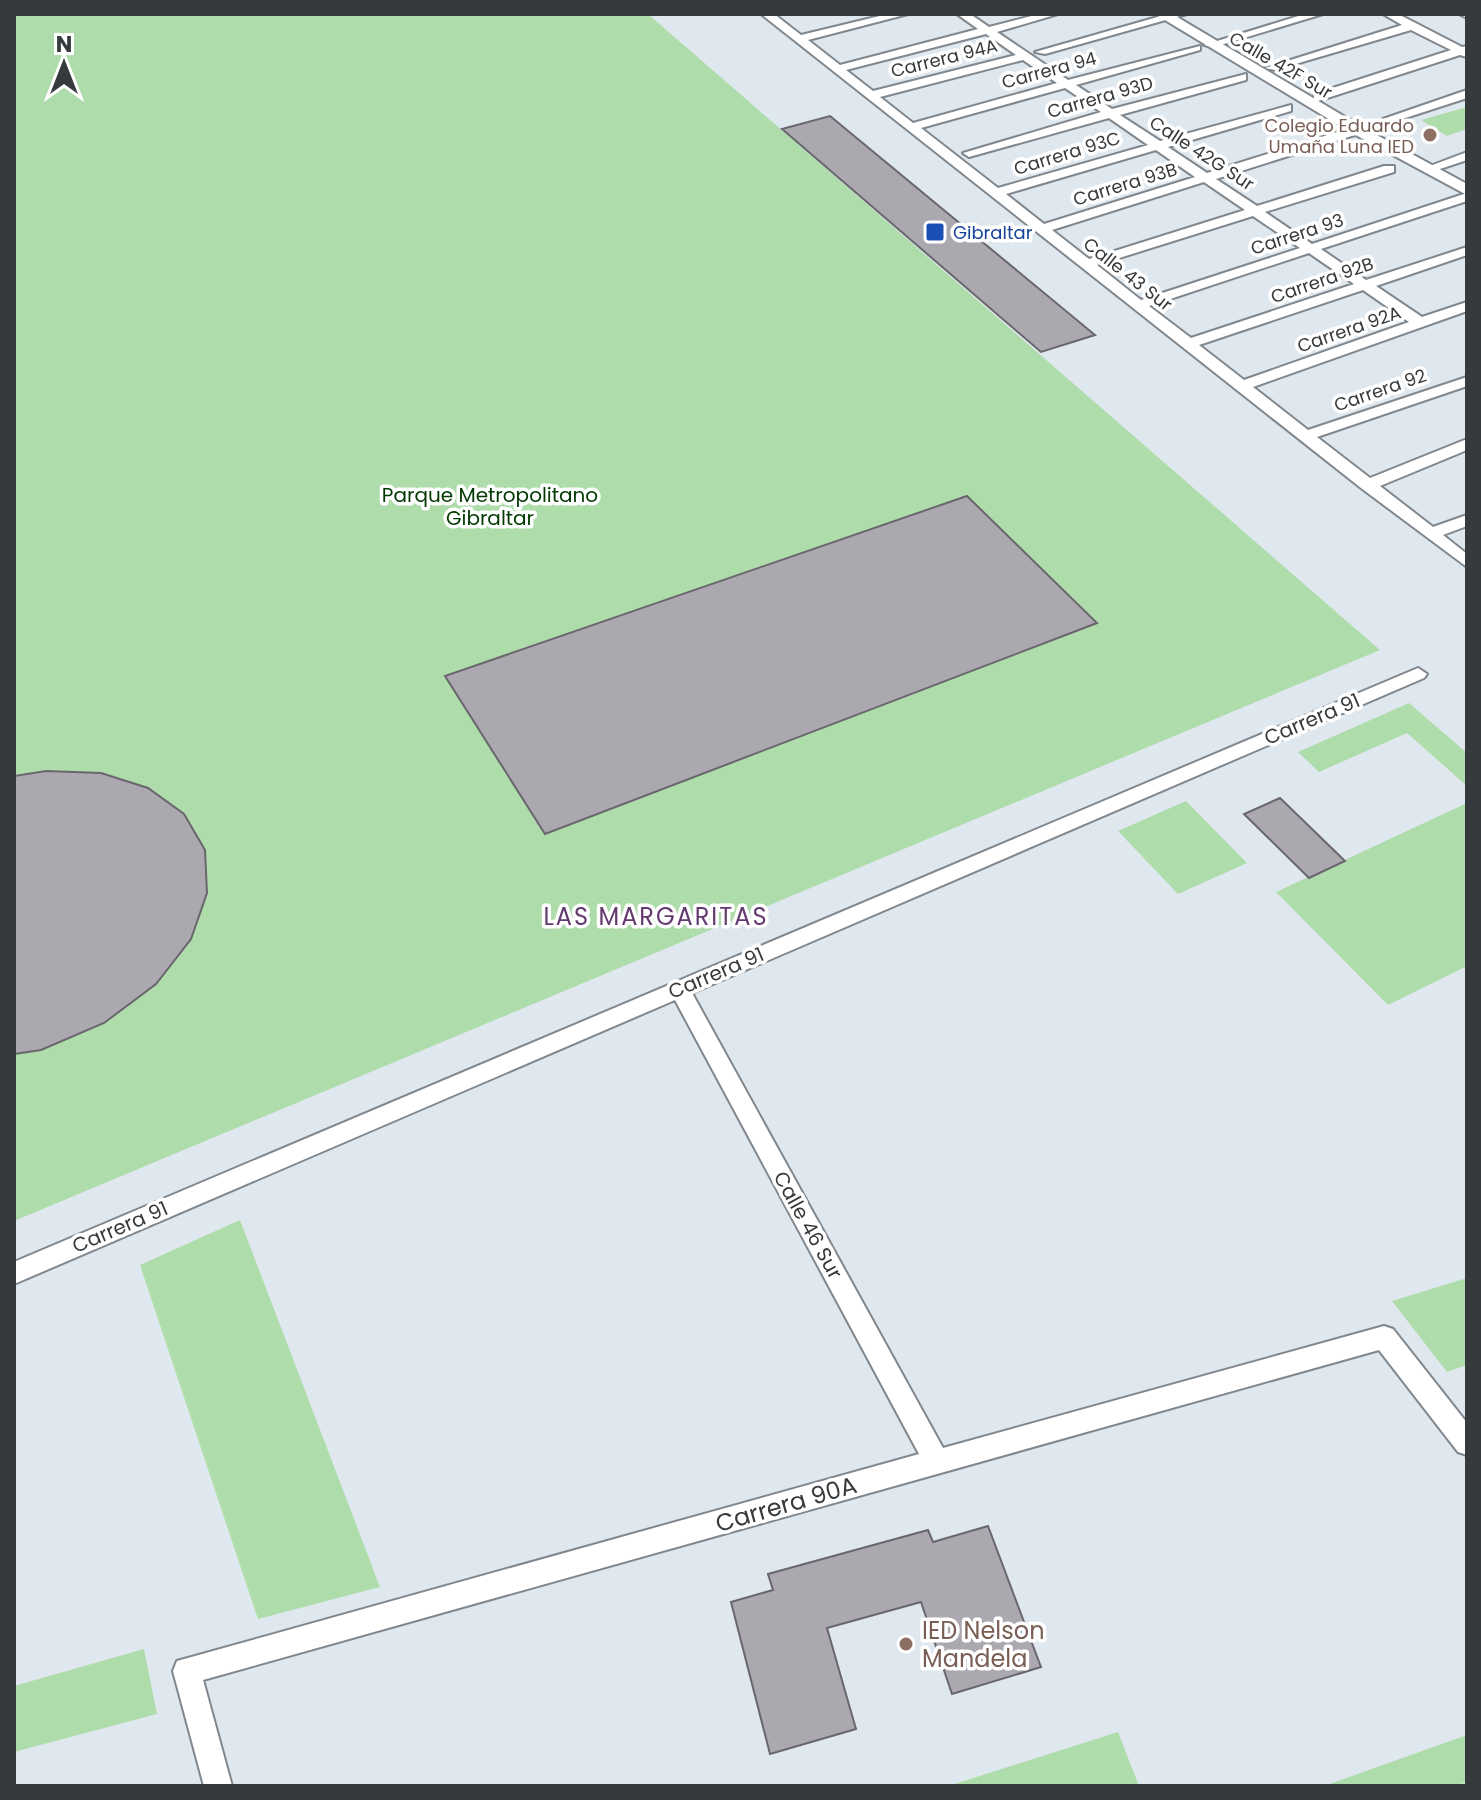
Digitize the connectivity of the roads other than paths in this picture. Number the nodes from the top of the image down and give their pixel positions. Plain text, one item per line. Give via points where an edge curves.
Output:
1 (770, 14) edge
2 (902, 14) edge
3 (963, 14) edge
4 (1052, 14) edge
5 (1317, 14) edge
6 (1389, 14) edge
7 (1170, 15) edge
8 (1412, 26) junction
9 (987, 30) junction
10 (799, 39) junction
11 (1203, 46) junction
12 (1041, 52) dead end
13 (1465, 52) edge
14 (1024, 56) junction
15 (1271, 68) dead end
16 (838, 69) junction
17 (1242, 77) dead end
18 (1065, 83) junction
19 (1467, 94) edge
20 (872, 95) junction
21 (1318, 97) dead end
22 (1287, 108) dead end
23 (1108, 113) junction
24 (1389, 119) dead end
25 (911, 127) junction
26 (1357, 130) junction
27 (1156, 144) junction
28 (969, 153) dead end
29 (1467, 156) edge
30 (1389, 169) dead end
31 (1428, 169) junction
32 (1207, 177) junction
33 (1467, 190) edge
34 (996, 193) junction
35 (1467, 197) edge
36 (1256, 210) junction
37 (1042, 229) junction
38 (1311, 248) junction
39 (1467, 251) edge
40 (1087, 264) junction
41 (1365, 284) junction
42 (1139, 305) junction
43 (1467, 306) edge
44 (1421, 323) junction
45 (1188, 344) junction
46 (1467, 381) edge
47 (1242, 386) junction
48 (1306, 436) junction
49 (1467, 444) edge
50 (1367, 485) junction
51 (1467, 520) edge
52 (1431, 534) junction
53 (1467, 562) edge
54 (1418, 674) dead end
55 (679, 989) junction
56 (14, 1273) edge
57 (1467, 1443) edge
58 (937, 1462) junction
59 (218, 1786) edge

1 - 10 street, Calle 43 Sur
2 - 10 street
3 - 9 street, Calle 42G Sur
4 - 9 street
5 - 11 street, Carrera 94
6 - 8 street
7 - 11 street, Calle 42F Sur
7 - 12 street
8 - 13 street
8 - 15 street
9 - 14 street, Calle 42G Sur
9 - 16 street
10 - 16 street, Calle 43 Sur
11 - 18 street, Carrera 94
11 - 26 street, Calle 42F Sur
13 - 21 street
14 - 18 street, Calle 42G Sur
14 - 20 street, Carrera 94A
16 - 20 street, Calle 43 Sur
17 - 23 street, Carrera 93D
18 - 23 street, Calle 42G Sur
18 - 25 street, Carrera 94
19 - 24 street
20 - 25 street, Calle 43 Sur
22 - 27 street, Carrera 93C
23 - 27 street, Calle 42G Sur
23 - 28 street, Carrera 93D
25 - 34 street, Calle 43 Sur
26 - 31 street, Calle 42F Sur
26 - 32 street, Carrera 93B
27 - 32 street, Calle 42G Sur
27 - 34 street, Carrera 93C
29 - 31 street
30 - 36 street
31 - 33 street, Calle 42F Sur
32 - 36 street, Calle 42G Sur
32 - 37 street, Carrera 93B
34 - 37 street, Calle 43 Sur
35 - 38 street, Carrera 93
36 - 38 street, Calle 42G Sur
36 - 40 street
37 - 40 street, Calle 43 Sur
38 - 41 street, Calle 42G Sur
38 - 42 street, Carrera 93
39 - 41 street, Carrera 92B
40 - 42 street, Calle 43 Sur
41 - 44 street, Calle 42G Sur
41 - 45 street, Carrera 92B
42 - 45 street, Calle 43 Sur
43 - 44 street, Carrera 92A
44 - 47 street, Carrera 92A
45 - 47 street, Calle 43 Sur
46 - 48 street, Carrera 92
47 - 48 street, Calle 43 Sur
48 - 50 street, Calle 43 Sur
49 - 50 street
50 - 52 street, Calle 43 Sur
51 - 52 street
52 - 53 street, Calle 43 Sur
54 - 55 street, Carrera 91
55 - 56 street, Carrera 91
55 - 58 street, Calle 46 Sur
57 - 58 street, Carrera 90A via 1384,1337
58 - 59 street, Carrera 90A via 187,1671

